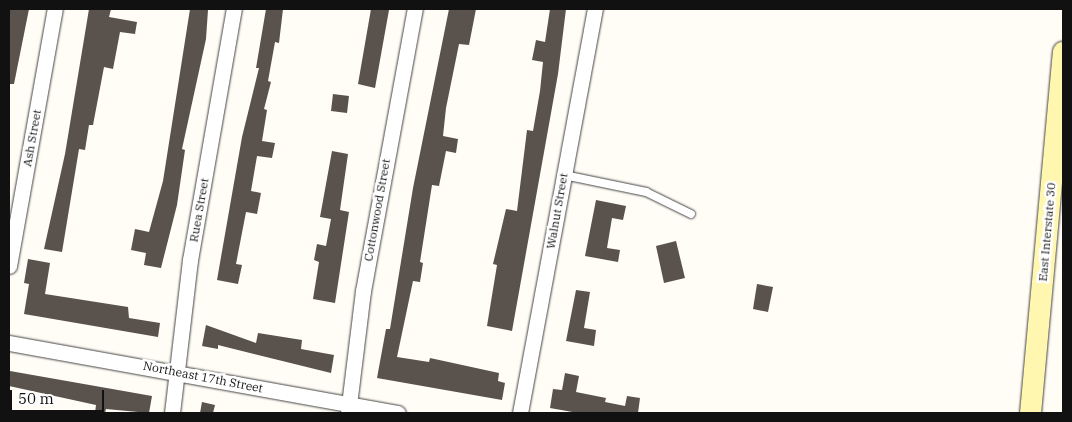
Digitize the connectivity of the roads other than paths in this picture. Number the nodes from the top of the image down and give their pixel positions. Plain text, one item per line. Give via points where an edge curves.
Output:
1 (55, 9) edge
2 (234, 9) edge
3 (415, 9) edge
4 (595, 9) edge
5 (1063, 52) edge
6 (564, 175) junction
7 (691, 214) dead end
8 (9, 266) edge
9 (9, 343) edge
10 (176, 371) junction
11 (349, 409) edge
12 (172, 413) edge
13 (398, 413) edge
14 (520, 413) edge
15 (1030, 413) edge

1 - 8 street, Ash Street
2 - 10 street, Ruea Street via 190,260
3 - 11 street, Cottonwood Street via 362,291
4 - 6 street, Walnut Street
5 - 15 main road, East Interstate 30
6 - 7 lane via 646,192
6 - 14 street, Walnut Street
9 - 10 street, Northeast 17th Street
10 - 11 street, Northeast 17th Street
10 - 12 street, Ruea Street
11 - 13 street, Northeast 17th Street

